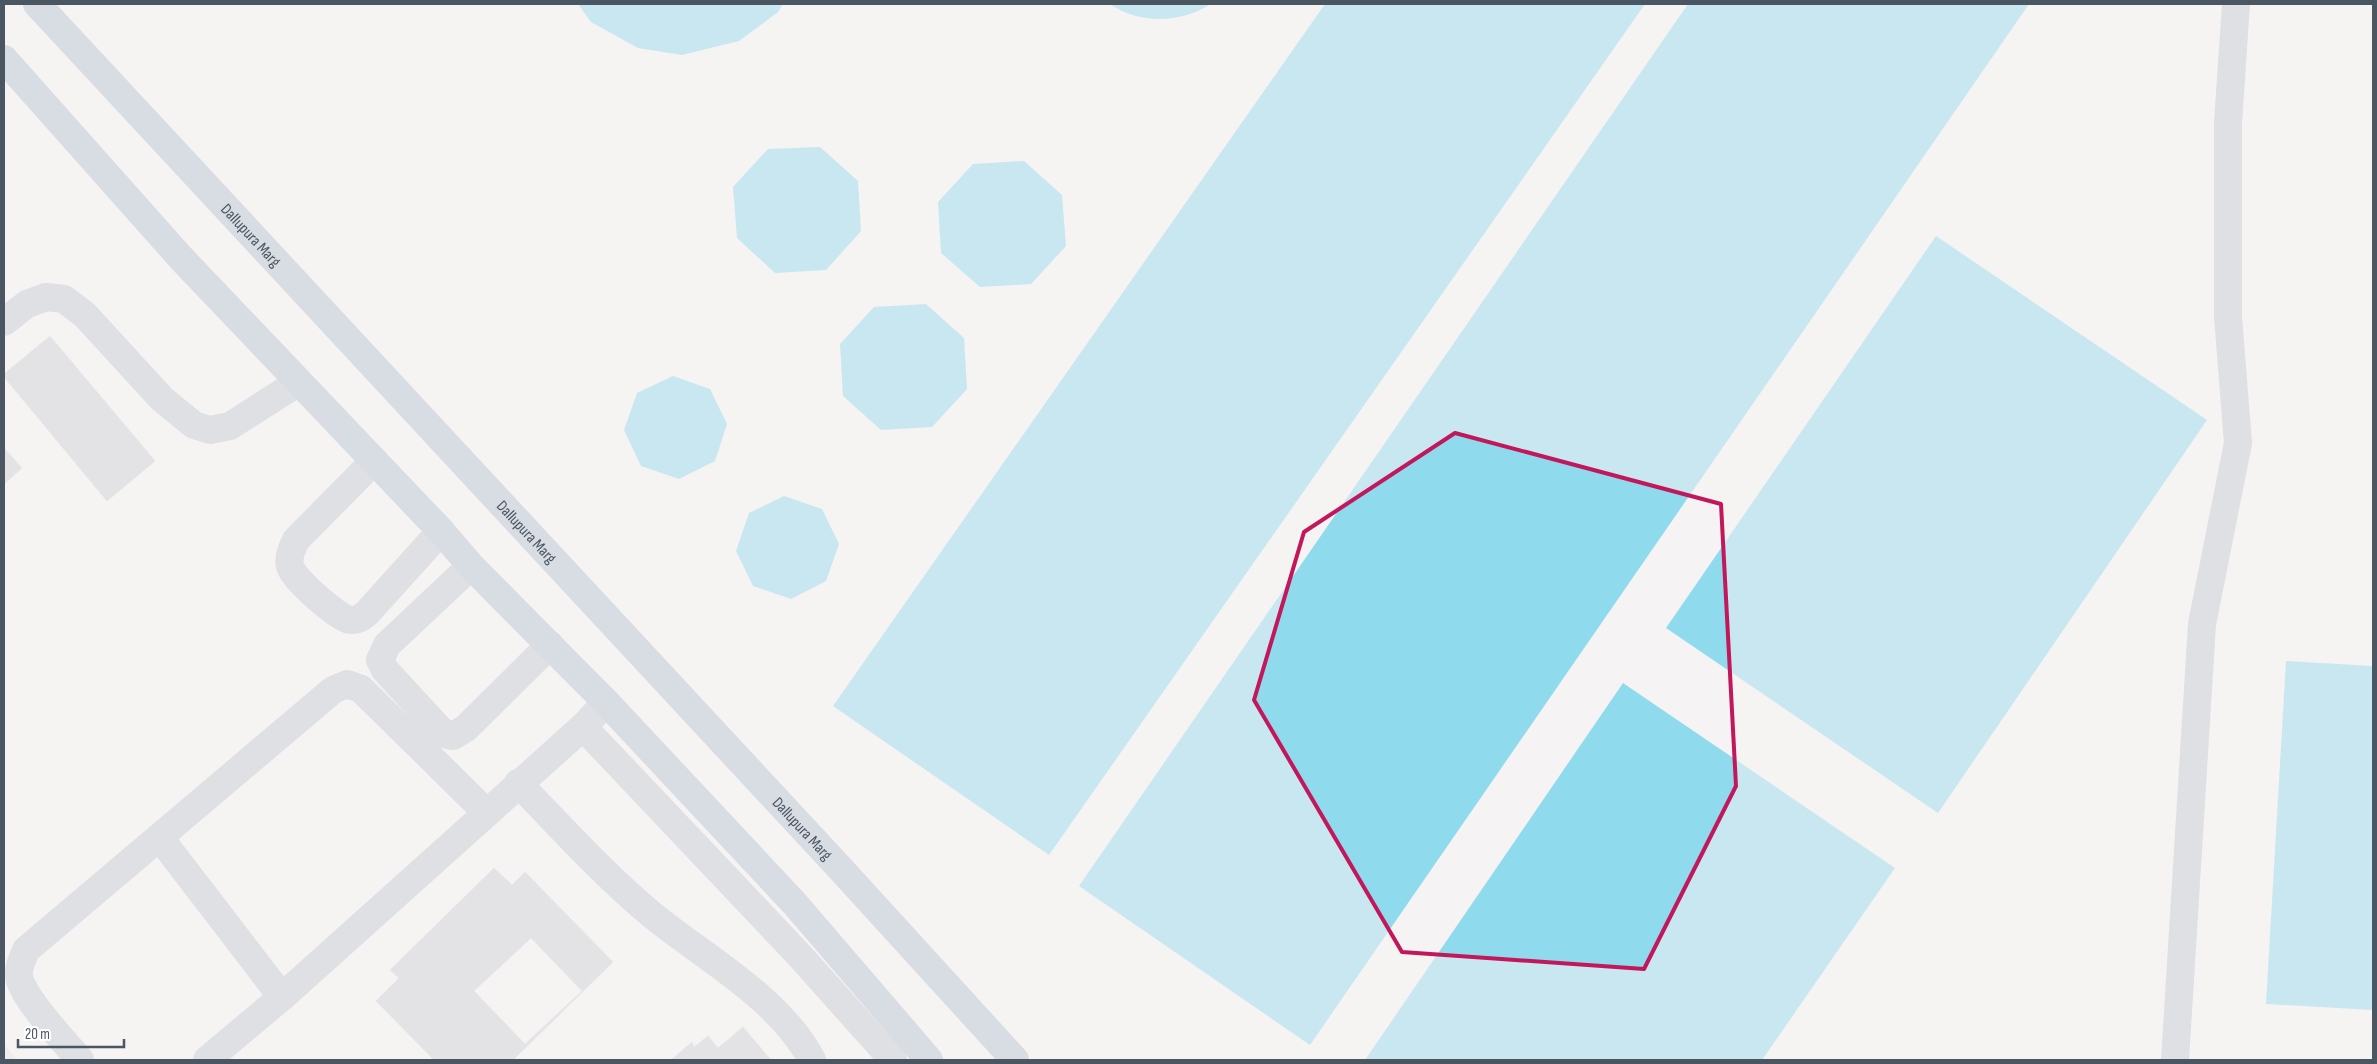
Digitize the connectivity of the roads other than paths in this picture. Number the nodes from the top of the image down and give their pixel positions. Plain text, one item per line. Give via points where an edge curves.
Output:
1 (37, 4) edge
2 (2236, 4) edge
3 (4, 59) edge
4 (4, 322) edge
5 (299, 382) junction
6 (374, 461) junction
7 (441, 531) junction
8 (471, 566) junction
9 (550, 645) junction
10 (607, 703) junction
11 (585, 725) junction
12 (518, 783) junction
13 (486, 812) junction
14 (160, 838) junction
15 (282, 997) junction
16 (80, 1060) edge
17 (207, 1060) edge
18 (812, 1060) edge
19 (893, 1060) edge
20 (929, 1060) edge
21 (1015, 1060) edge
22 (2175, 1060) edge

1 - 21 main road, Dallupura Marg
2 - 22 street via 2228,123 2228,317 2238,443 2202,624
3 - 5 main road via 181,258
4 - 5 street via 27,304 46,297 64,299 85,315 162,399 194,424 210,430 230,426
5 - 6 main road
6 - 7 main road
6 - 7 street via 296,540 290,552 290,567 295,577 342,617 360,618
7 - 8 main road
8 - 9 main road
8 - 9 street via 387,645 380,660 385,670 444,734 453,736 466,728
9 - 10 main road
10 - 11 street
10 - 20 main road via 795,904
11 - 12 street
11 - 19 street via 587,732 800,956
12 - 13 street
12 - 18 street via 619,886 652,915 736,976 776,1014
13 - 14 street via 375,701 361,689 347,684 333,690
13 - 15 street
14 - 15 street
14 - 16 street via 26,950 20,965 19,976 25,993
15 - 17 street

